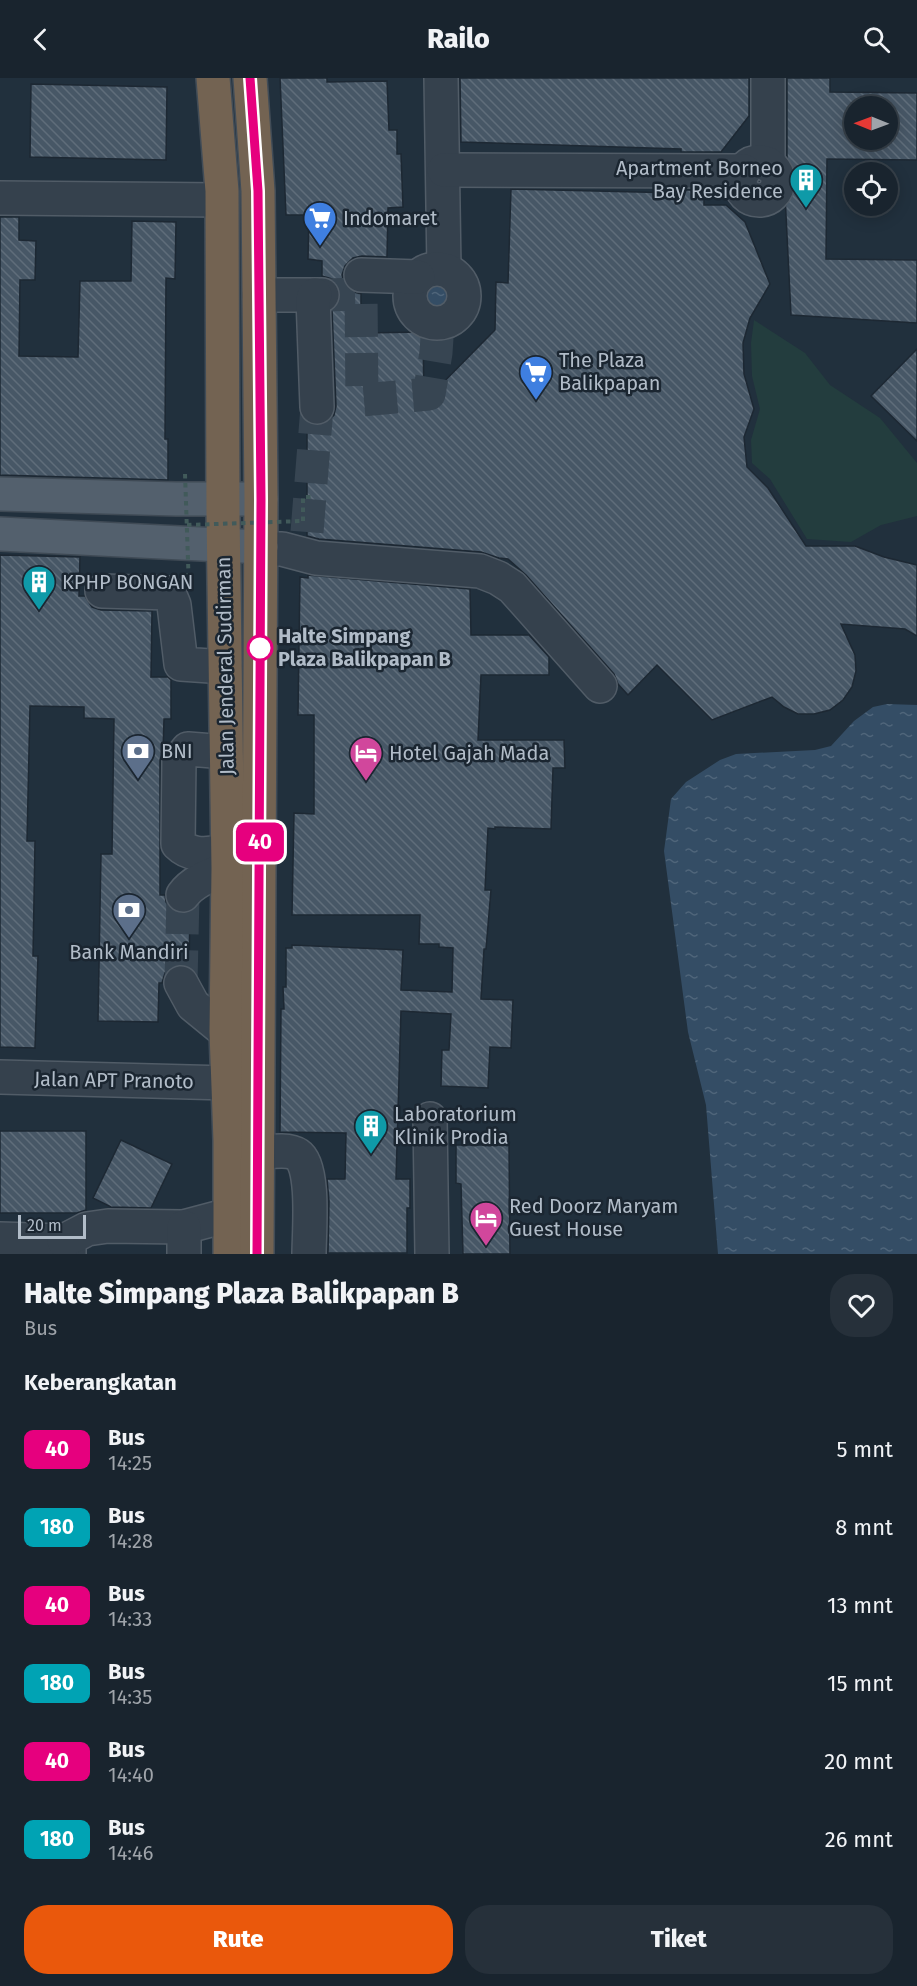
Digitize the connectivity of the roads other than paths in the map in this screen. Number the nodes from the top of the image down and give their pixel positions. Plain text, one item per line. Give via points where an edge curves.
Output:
1 (213, 78) edge
2 (250, 78) edge
3 (441, 78) edge
4 (768, 78) edge
5 (751, 174) junction
6 (444, 175) junction
7 (704, 186) dead end
8 (0, 198) edge
9 (221, 200) junction
10 (361, 284) dead end
11 (259, 285) junction
12 (317, 407) tunnel mouth
13 (0, 494) edge
14 (261, 499) junction
15 (223, 500) junction
16 (0, 534) edge
17 (283, 539) junction
18 (223, 546) junction
19 (102, 591) dead end
20 (225, 667) junction
21 (600, 686) dead end
22 (226, 752) junction
23 (228, 860) junction
24 (183, 895) dead end
25 (181, 983) tunnel mouth
26 (226, 1032) junction
27 (0, 1077) edge
28 (228, 1083) junction
29 (430, 1119) dead end
30 (256, 1153) junction
31 (229, 1215) junction
32 (0, 1239) edge
33 (184, 1240) edge
34 (67, 1247) edge
35 (230, 1254) edge
36 (257, 1254) edge
37 (309, 1254) edge
38 (432, 1254) edge

1 - 9 highway, Jalan Jenderal Sudirman
2 - 11 highway, Jalan Jenderal Sudirman via 258,191
3 - 6 street
4 - 5 street
5 - 6 street
5 - 7 street
6 - 10 street via 424,280
8 - 9 street
9 - 15 highway, Jalan Jenderal Sudirman
11 - 12 street via 320,288 313,298
11 - 14 highway, Jalan Jenderal Sudirman
13 - 15 main road
14 - 15 main road
14 - 17 highway, Jalan Jenderal Sudirman
15 - 18 highway, Jalan Jenderal Sudirman
16 - 18 main road
17 - 18 main road
17 - 21 street via 316,558 480,571 498,578 512,587
17 - 30 highway, Jalan Jenderal Sudirman via 260,905
18 - 20 highway, Jalan Jenderal Sudirman
19 - 20 street via 168,594 174,605 181,664
20 - 22 highway, Jalan Jenderal Sudirman
22 - 23 highway, Jalan Jenderal Sudirman
22 - 23 street via 188,749 179,760 178,844 193,854
23 - 24 street
23 - 26 highway, Jalan Jenderal Sudirman
25 - 26 street via 193,1005
26 - 28 highway, Jalan Jenderal Sudirman
27 - 28 street, Jalan APT Pranoto
28 - 31 highway, Jalan Jenderal Sudirman
29 - 38 street
30 - 36 highway, Jalan Jenderal Sudirman
30 - 37 street via 298,1154 305,1163 309,1177
31 - 33 street
31 - 35 highway, Jalan Jenderal Sudirman
32 - 34 street
33 - 34 street via 108,1226 87,1229

